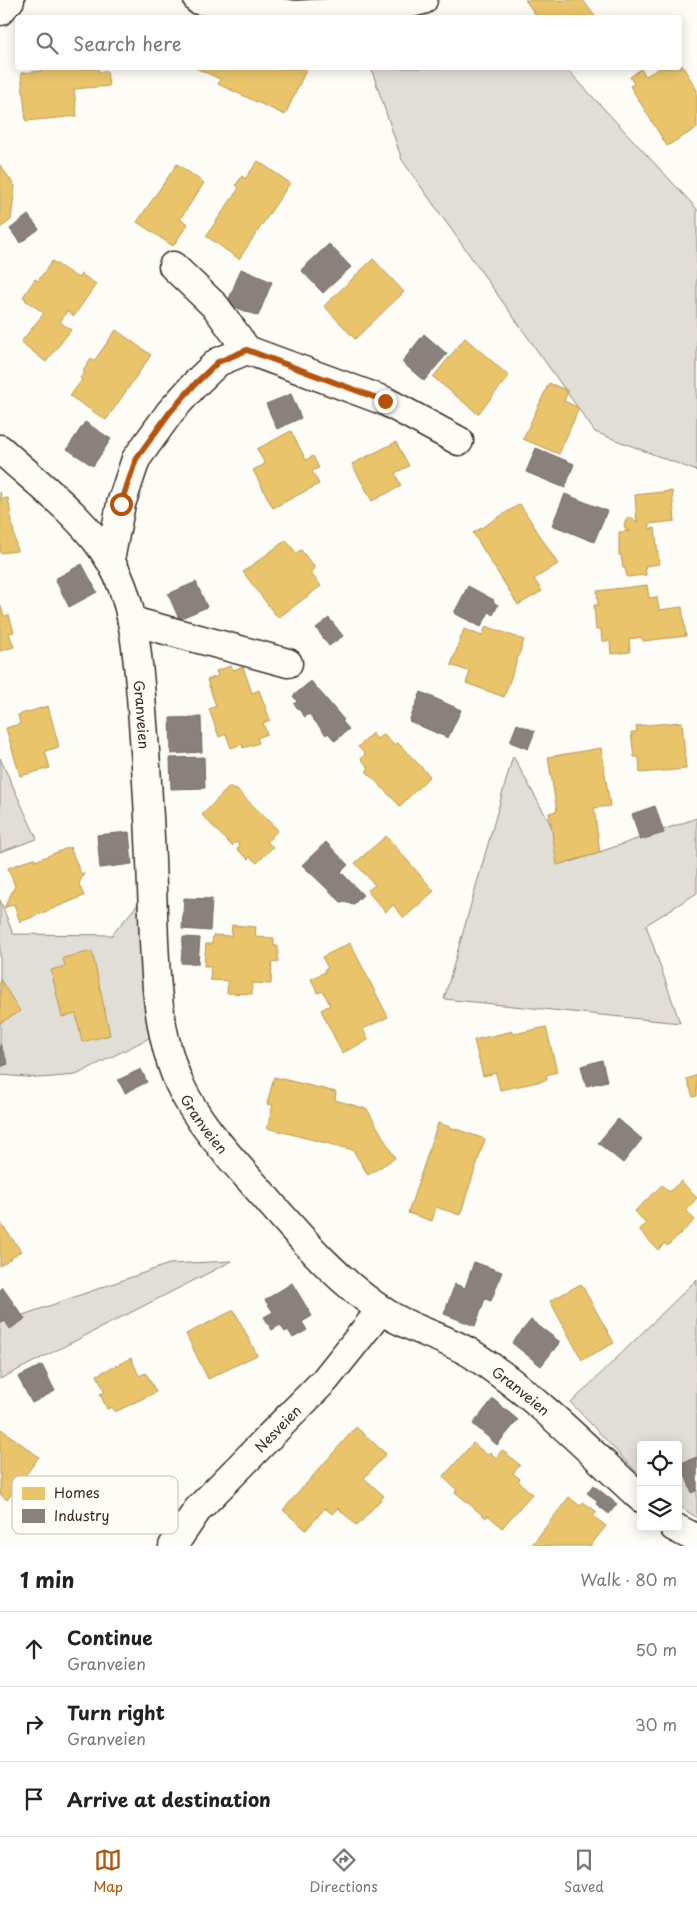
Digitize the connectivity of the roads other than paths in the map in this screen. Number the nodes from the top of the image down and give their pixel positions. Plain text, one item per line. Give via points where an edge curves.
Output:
1 (10, 0) edge
2 (198, 0) edge
3 (424, 0) edge
4 (0, 12) edge
5 (173, 266) dead end
6 (247, 350) junction
7 (459, 441) dead end
8 (0, 449) edge
9 (110, 560) junction
10 (132, 621) junction
11 (288, 662) dead end
12 (381, 1310) junction
13 (637, 1494) edge
14 (671, 1531) edge
15 (681, 1531) edge
16 (697, 1539) edge
17 (173, 1546) edge
18 (662, 1546) edge

1 - 4 street
2 - 3 street via 295,15 384,10
5 - 6 street via 216,307
6 - 7 street via 385,401
6 - 9 street via 218,362 196,383 136,459 121,504
8 - 9 street, Granveien via 80,522
9 - 10 street, Granveien via 121,583
10 - 11 street
10 - 12 street, Granveien via 146,756 156,977 167,1051 180,1085 206,1130 302,1239 342,1280
12 - 13 street, Granveien via 472,1354 527,1394
12 - 17 street, Nesveien via 325,1380 198,1510
14 - 18 street
15 - 16 street

